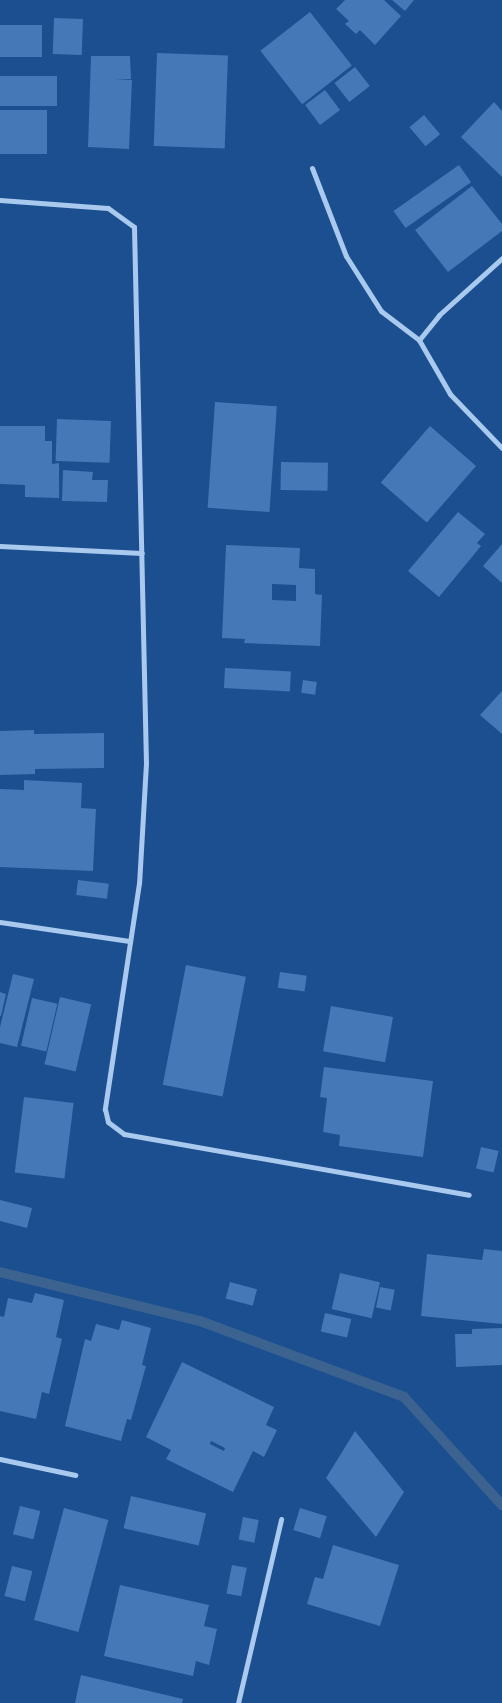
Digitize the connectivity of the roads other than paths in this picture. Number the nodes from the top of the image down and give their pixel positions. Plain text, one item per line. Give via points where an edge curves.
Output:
1 (312, 168) dead end
2 (0, 200) edge
3 (502, 258) edge
4 (419, 340) junction
5 (502, 448) edge
6 (0, 546) edge
7 (142, 553) junction
8 (0, 922) edge
9 (128, 940) junction
10 (469, 1195) dead end
11 (0, 1459) edge
12 (75, 1475) dead end
13 (281, 1519) dead end
14 (238, 1703) edge

1 - 4 street via 346,256 381,311
2 - 7 street via 108,208 134,227
3 - 4 street via 439,315
4 - 5 street via 450,394
6 - 7 street
7 - 9 street via 146,763 139,883
8 - 9 street
9 - 10 street via 105,1109 108,1122 124,1134
11 - 12 street
13 - 14 street

